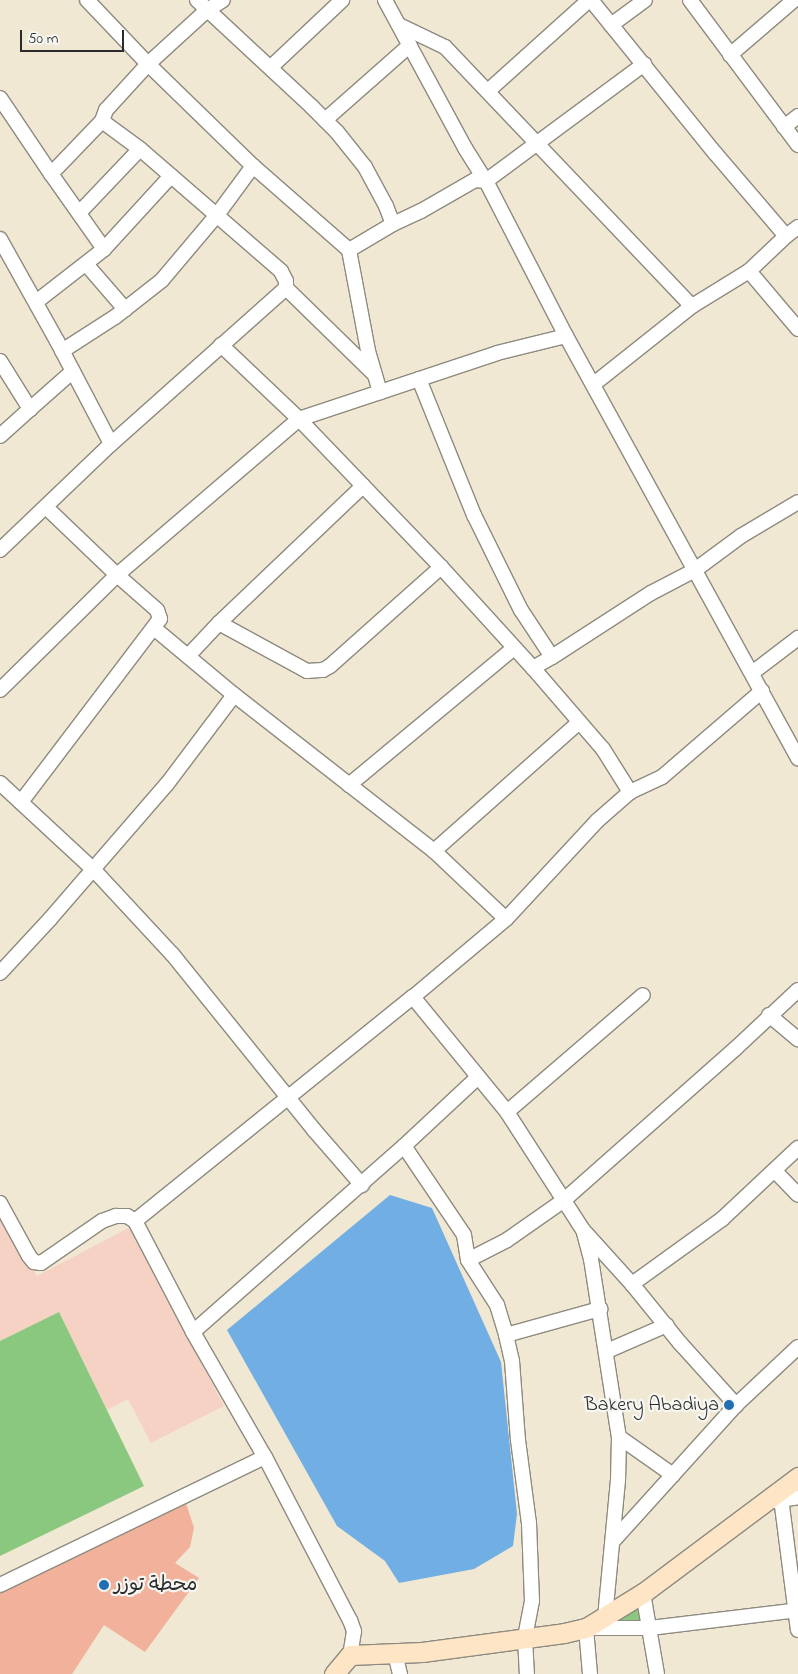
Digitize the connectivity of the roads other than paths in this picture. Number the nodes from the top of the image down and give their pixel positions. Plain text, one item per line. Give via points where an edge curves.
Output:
1 (87, 0) edge
2 (223, 0) edge
3 (342, 0) edge
4 (385, 0) edge
5 (590, 0) edge
6 (645, 0) edge
7 (690, 0) edge
8 (794, 0) edge
9 (202, 5) edge
10 (399, 25) junction
11 (611, 25) junction
12 (410, 45) junction
13 (730, 55) junction
14 (148, 64) junction
15 (644, 64) junction
16 (271, 67) junction
17 (488, 91) junction
18 (0, 98) edge
19 (798, 116) edge
20 (325, 120) junction
21 (102, 121) junction
22 (784, 127) junction
23 (535, 142) junction
24 (798, 145) edge
25 (140, 149) junction
26 (253, 166) junction
27 (51, 174) junction
28 (171, 176) junction
29 (486, 181) junction
30 (80, 213) junction
31 (217, 215) junction
32 (393, 224) junction
33 (798, 228) edge
34 (786, 236) junction
35 (2, 248) edge
36 (104, 249) junction
37 (349, 250) junction
38 (86, 264) junction
39 (749, 271) junction
40 (286, 288) junction
41 (36, 302) junction
42 (692, 306) junction
43 (125, 309) junction
44 (798, 329) edge
45 (566, 336) junction
46 (221, 345) junction
47 (62, 351) junction
48 (0, 361) edge
49 (73, 371) junction
50 (374, 373) junction
51 (420, 379) junction
52 (594, 384) junction
53 (380, 392) junction
54 (30, 409) junction
55 (299, 419) junction
56 (0, 436) edge
57 (110, 444) junction
58 (363, 486) junction
59 (798, 502) edge
60 (47, 508) junction
61 (1, 547) edge
62 (441, 567) junction
63 (695, 570) junction
64 (117, 575) junction
65 (219, 623) junction
66 (155, 629) junction
67 (798, 638) edge
68 (513, 649) junction
69 (188, 656) junction
70 (552, 657) junction
71 (532, 668) junction
72 (752, 673) junction
73 (0, 690) edge
74 (762, 691) junction
75 (234, 696) junction
76 (578, 723) junction
77 (798, 758) edge
78 (0, 784) edge
79 (349, 785) junction
80 (630, 792) junction
81 (21, 802) junction
82 (434, 851) junction
83 (93, 870) junction
84 (506, 919) junction
85 (0, 974) edge
86 (798, 990) edge
87 (643, 995) dead end
88 (413, 997) junction
89 (769, 1015) junction
90 (798, 1040) edge
91 (478, 1077) junction
92 (288, 1098) junction
93 (507, 1112) junction
94 (404, 1146) junction
95 (798, 1148) edge
96 (775, 1171) junction
97 (362, 1185) junction
98 (798, 1195) edge
99 (563, 1201) junction
100 (0, 1203) edge
101 (135, 1221) junction
102 (583, 1230) junction
103 (468, 1260) junction
104 (632, 1284) junction
105 (600, 1309) junction
106 (667, 1325) junction
107 (193, 1332) junction
108 (506, 1335) junction
109 (798, 1348) edge
110 (607, 1351) junction
111 (736, 1405) junction
112 (619, 1437) junction
113 (265, 1458) junction
114 (673, 1475) junction
115 (798, 1477) edge
116 (798, 1497) edge
117 (781, 1498) junction
118 (757, 1507) junction
119 (613, 1542) junction
120 (0, 1585) edge
121 (643, 1593) junction
122 (797, 1611) edge
123 (605, 1617) junction
124 (586, 1628) junction
125 (650, 1628) junction
126 (798, 1630) edge
127 (526, 1638) junction
128 (395, 1654) junction
129 (350, 1655) junction
130 (334, 1674) edge
131 (400, 1674) edge
132 (527, 1674) edge
133 (590, 1674) edge
134 (657, 1674) edge

1 - 14 street
2 - 9 street
3 - 16 street
4 - 10 street
5 - 11 street
5 - 17 street
6 - 11 street
7 - 13 street
8 - 13 street
9 - 14 street
9 - 16 street
10 - 12 street
10 - 17 street via 444,47
11 - 15 street
12 - 20 street
12 - 29 street
13 - 22 street
14 - 21 street via 106,110
14 - 26 street
15 - 23 street
15 - 34 street via 715,154
16 - 20 street
17 - 23 street
18 - 27 street
19 - 22 street
20 - 32 street via 365,167
21 - 25 street
21 - 27 street
22 - 24 street
23 - 29 street
23 - 42 street
25 - 28 street
25 - 30 street
26 - 31 street
26 - 37 street
27 - 30 street
28 - 31 street
28 - 36 street
29 - 32 street via 475,180 421,212
29 - 45 street
30 - 36 street
31 - 40 street via 281,271
31 - 43 street via 162,280
32 - 37 street
33 - 34 street
34 - 39 street
35 - 41 street
36 - 38 street
37 - 50 street
38 - 41 street
38 - 43 street
39 - 42 street
39 - 44 street
40 - 46 street
40 - 50 street
41 - 47 street
42 - 52 street
43 - 47 street
45 - 51 street via 497,353
45 - 52 street
46 - 55 street
46 - 57 street
47 - 49 street
48 - 54 street
49 - 54 street
49 - 57 street
50 - 53 street
51 - 53 street
51 - 70 street via 474,515 521,610
52 - 63 street
53 - 55 street
54 - 56 street
55 - 58 street
55 - 64 street
57 - 60 street
58 - 62 street
58 - 65 street
59 - 63 street via 741,536
60 - 61 street
60 - 64 street
62 - 65 street via 322,670 307,671
62 - 68 street
63 - 70 street via 651,593
63 - 72 street
64 - 66 street via 157,610 160,619
64 - 73 street
65 - 69 street
66 - 69 street
66 - 81 street
67 - 72 street
68 - 71 street
68 - 79 street
69 - 75 street
70 - 71 street
71 - 76 street
72 - 74 street
74 - 77 street
74 - 80 street via 662,776
75 - 79 street
75 - 83 street via 188,758
76 - 80 street via 603,749
76 - 82 street
78 - 81 street
79 - 82 street
80 - 84 street via 597,821
81 - 83 street
82 - 84 street
83 - 85 street
83 - 92 street via 173,955
84 - 88 street
86 - 89 street
87 - 93 street
88 - 91 street
88 - 92 street
89 - 90 street
89 - 99 street
91 - 93 street
91 - 94 street
92 - 97 street
92 - 101 street
93 - 99 street
94 - 97 street
94 - 103 street via 464,1235
95 - 96 street
96 - 98 street
96 - 104 street via 722,1219
97 - 107 street
99 - 102 street
99 - 103 street via 507,1240
100 - 101 street via 34,1262 42,1263 102,1221 127,1216
101 - 107 street
102 - 104 street
102 - 105 street
103 - 108 street via 497,1306
104 - 106 street
105 - 108 street
105 - 110 street
106 - 110 street
106 - 111 street
107 - 113 street
108 - 127 street via 512,1362 529,1523 532,1601
109 - 111 street
110 - 112 street
111 - 114 street
112 - 114 street
112 - 119 street
113 - 120 street
113 - 129 street via 350,1620 354,1630
114 - 119 street
115 - 118 street
116 - 117 street
117 - 118 street
117 - 122 street
118 - 121 street
119 - 123 street
121 - 123 street
121 - 125 street
122 - 125 street
122 - 126 street
123 - 124 street
124 - 125 street
124 - 127 street
124 - 133 street
125 - 134 street
127 - 128 street
127 - 132 street
128 - 129 street
128 - 131 street
129 - 130 street

